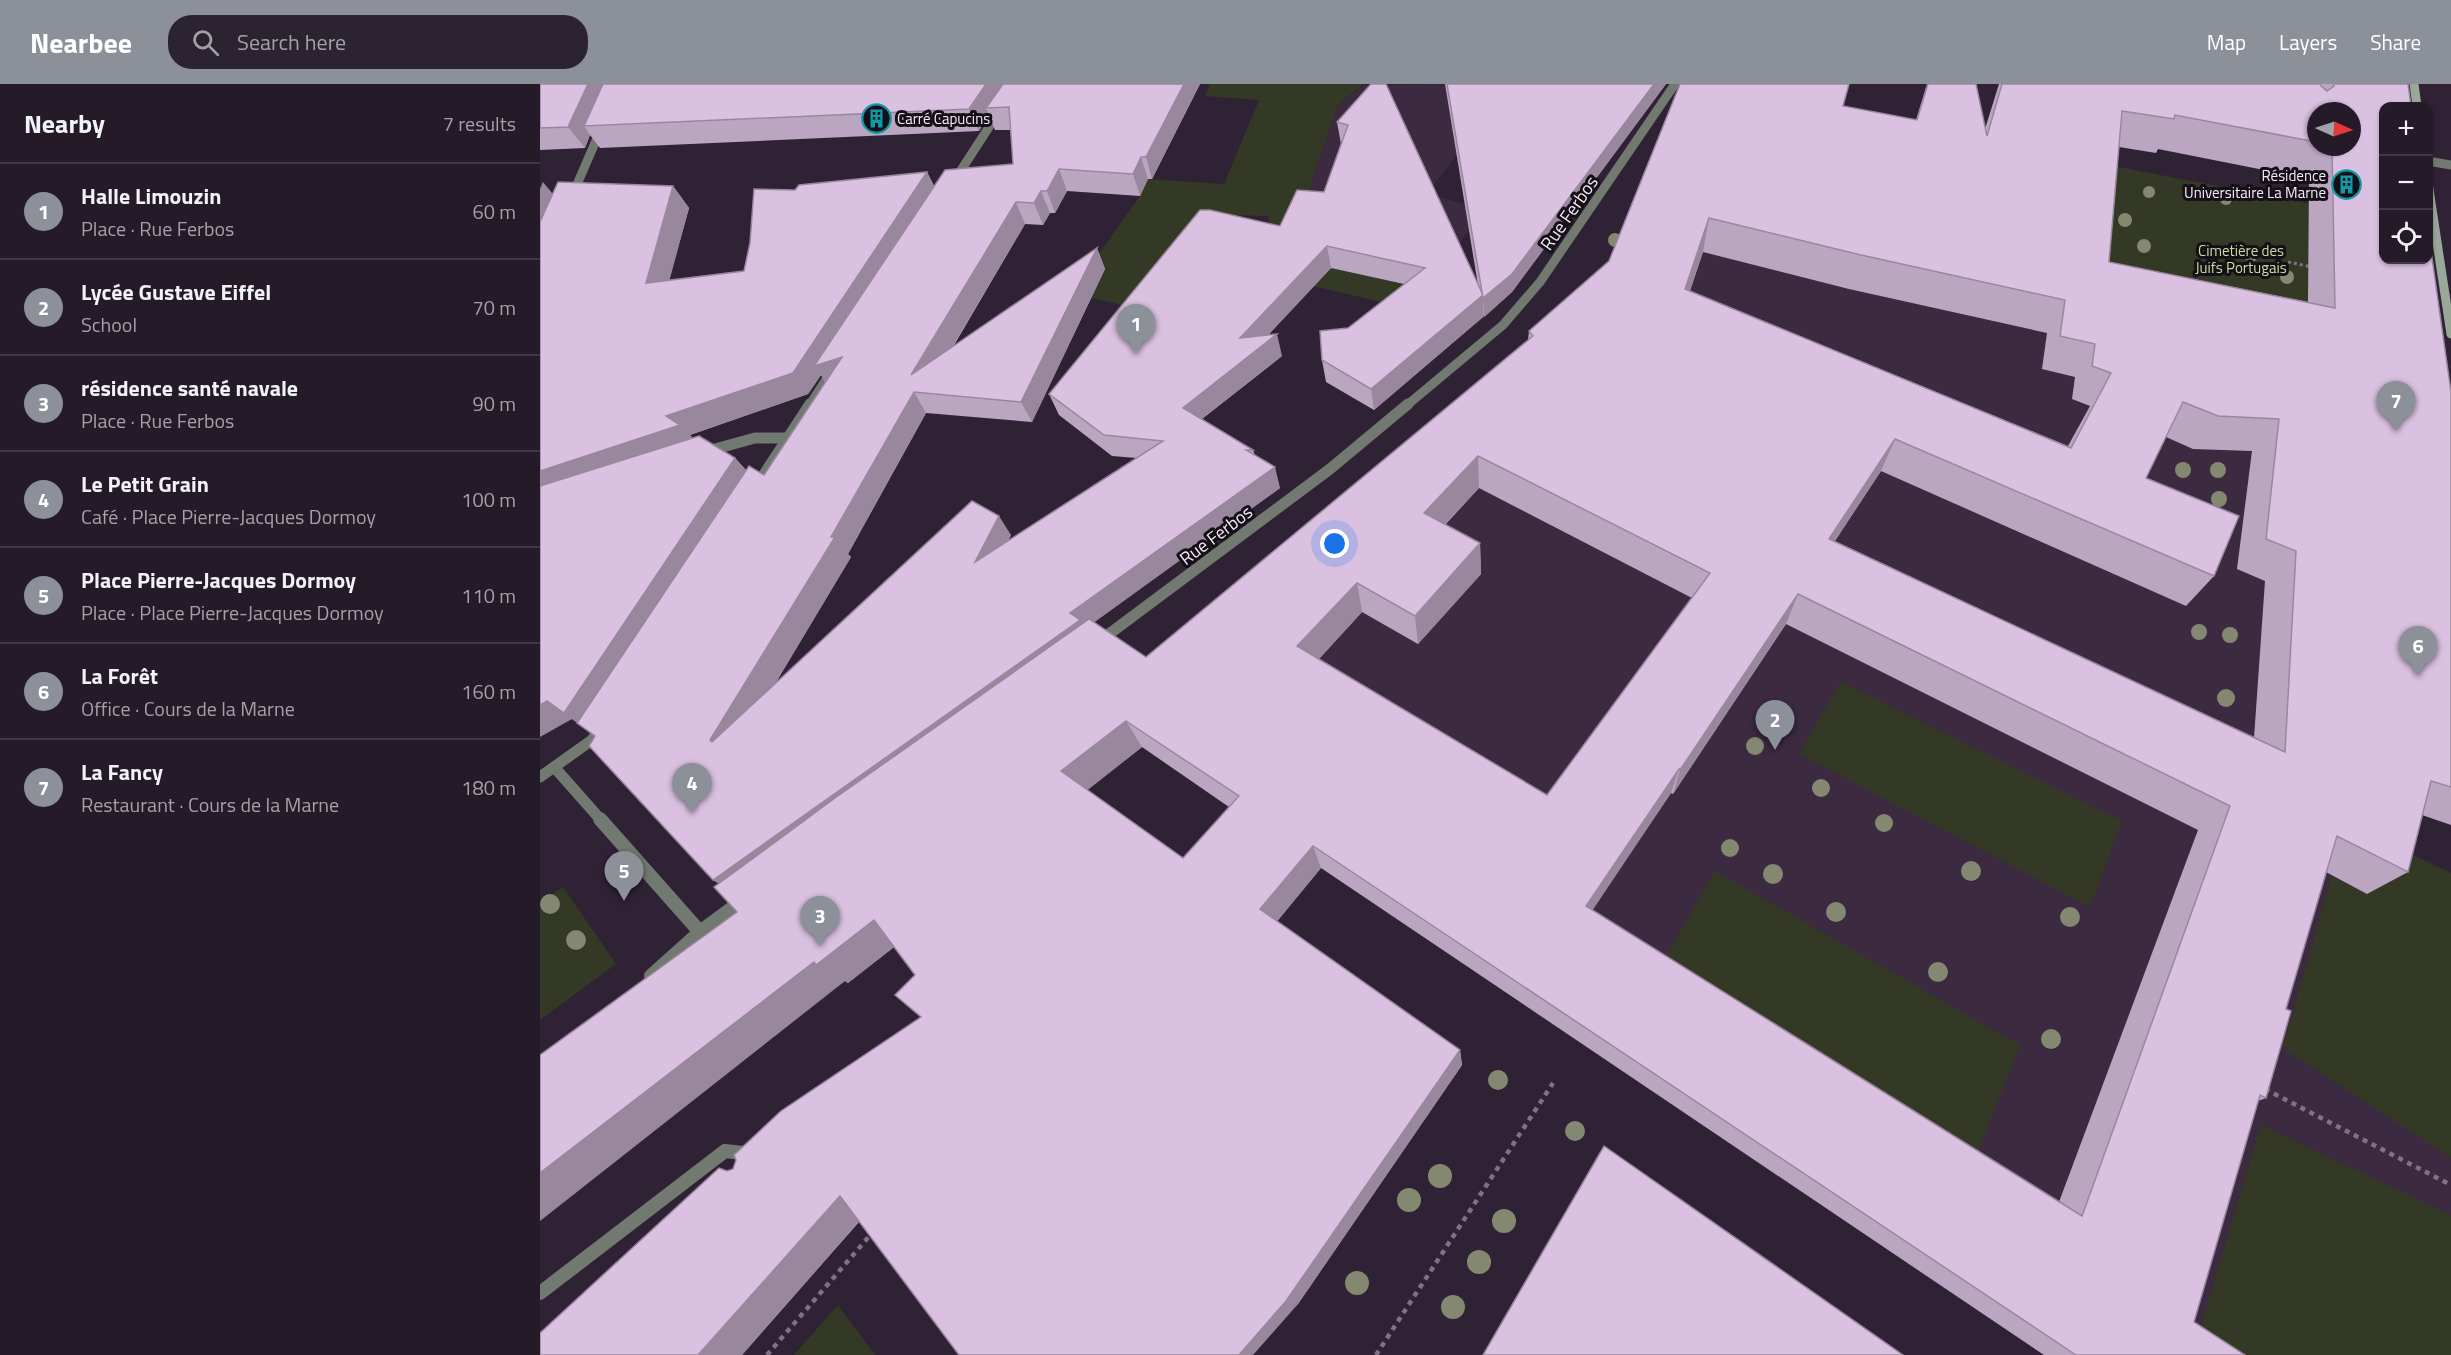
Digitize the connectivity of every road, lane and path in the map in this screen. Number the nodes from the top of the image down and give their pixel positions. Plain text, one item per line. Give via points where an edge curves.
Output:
1 (1017, 84) edge
2 (1675, 84) edge
3 (2414, 84) edge
4 (2416, 102) edge
5 (603, 124) edge
6 (2433, 162) edge
7 (2451, 165) edge
8 (946, 193) edge
9 (567, 207) edge
10 (2432, 210) edge
11 (2288, 262) dead end
12 (2320, 268) dead end
13 (2451, 334) edge
14 (837, 362) edge
15 (788, 438) junction
16 (694, 455) edge
17 (748, 499) edge
18 (1092, 647) edge
19 (605, 720) edge
20 (555, 768) junction
21 (540, 777) edge
22 (757, 891) edge
23 (700, 932) junction
24 (638, 986) edge
25 (1554, 1083) dead end
26 (2259, 1086) edge
27 (759, 1162) edge
28 (2451, 1185) edge
29 (878, 1226) edge
30 (540, 1293) edge
31 (767, 1355) edge
32 (1376, 1355) edge

1 - 8 street
2 - 18 street, Rue Ferbos via 1586,220 1503,325 1330,470
3 - 4 main road
5 - 9 street
6 - 7 street
10 - 13 main road
11 - 12 path
14 - 15 street
15 - 16 street via 750,437
15 - 17 street
19 - 20 street via 592,740
20 - 21 street
20 - 23 street
22 - 23 street
23 - 24 street
25 - 32 path
26 - 28 path
27 - 30 street via 752,1154 725,1151
29 - 31 path

